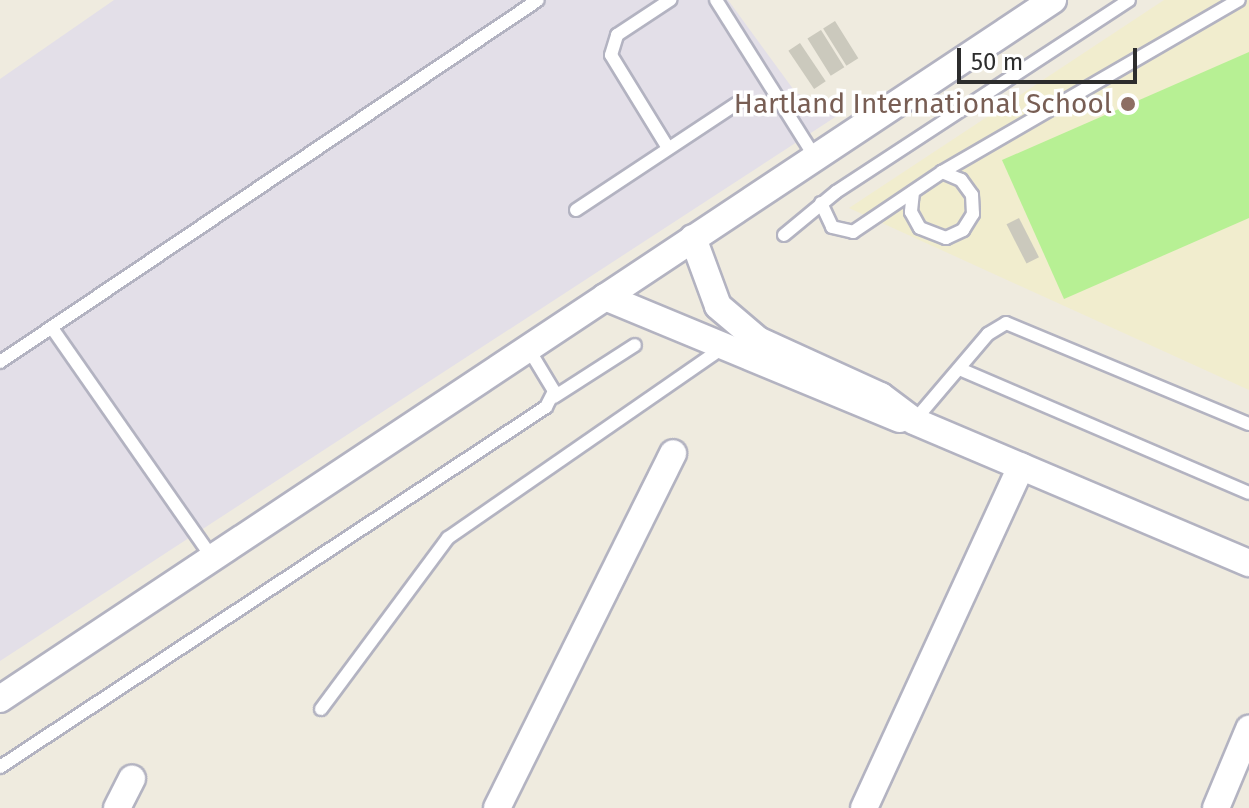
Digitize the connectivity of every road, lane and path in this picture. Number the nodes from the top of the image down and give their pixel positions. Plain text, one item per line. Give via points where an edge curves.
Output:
1 (538, 0) edge
2 (670, 0) edge
3 (716, 0) edge
4 (1053, 0) edge
5 (1129, 0) edge
6 (1239, 0) edge
7 (736, 104) dead end
8 (668, 148) junction
9 (816, 159) junction
10 (942, 172) junction
11 (913, 192) junction
12 (821, 203) junction
13 (576, 210) dead end
14 (784, 235) dead end
15 (693, 238) junction
16 (605, 297) junction
17 (52, 328) junction
18 (635, 345) dead end
19 (528, 348) junction
20 (722, 348) junction
21 (0, 362) edge
22 (962, 370) junction
23 (554, 397) junction
24 (914, 421) junction
25 (1249, 424) edge
26 (673, 453) dead end
27 (1021, 466) junction
28 (1249, 493) edge
29 (212, 557) junction
30 (1249, 563) edge
31 (0, 699) edge
32 (321, 709) dead end
33 (1249, 729) edge
34 (0, 767) edge
35 (132, 779) dead end
36 (117, 808) edge
37 (497, 808) edge
38 (864, 808) edge
39 (1216, 808) edge

1 - 17 lane
2 - 8 lane via 617,35 611,55
3 - 9 lane
4 - 9 street
5 - 12 lane
6 - 10 lane
7 - 8 lane
8 - 13 lane
9 - 15 street
10 - 11 lane
10 - 11 lane via 961,180 972,195 973,214 963,230 946,238 920,228 911,212
11 - 12 lane via 853,232 832,227
12 - 14 lane
15 - 16 street
15 - 24 street via 710,291 728,319 758,340 881,396
16 - 19 street
16 - 20 street
17 - 21 lane
17 - 29 lane
18 - 23 lane
19 - 23 lane
19 - 29 street
20 - 24 street via 862,409
20 - 32 lane via 448,538
22 - 24 lane
22 - 25 lane via 996,327 1017,323
22 - 28 lane
23 - 34 lane
24 - 27 street
26 - 37 street
27 - 30 street
27 - 38 street
29 - 31 street
33 - 39 street
35 - 36 street

